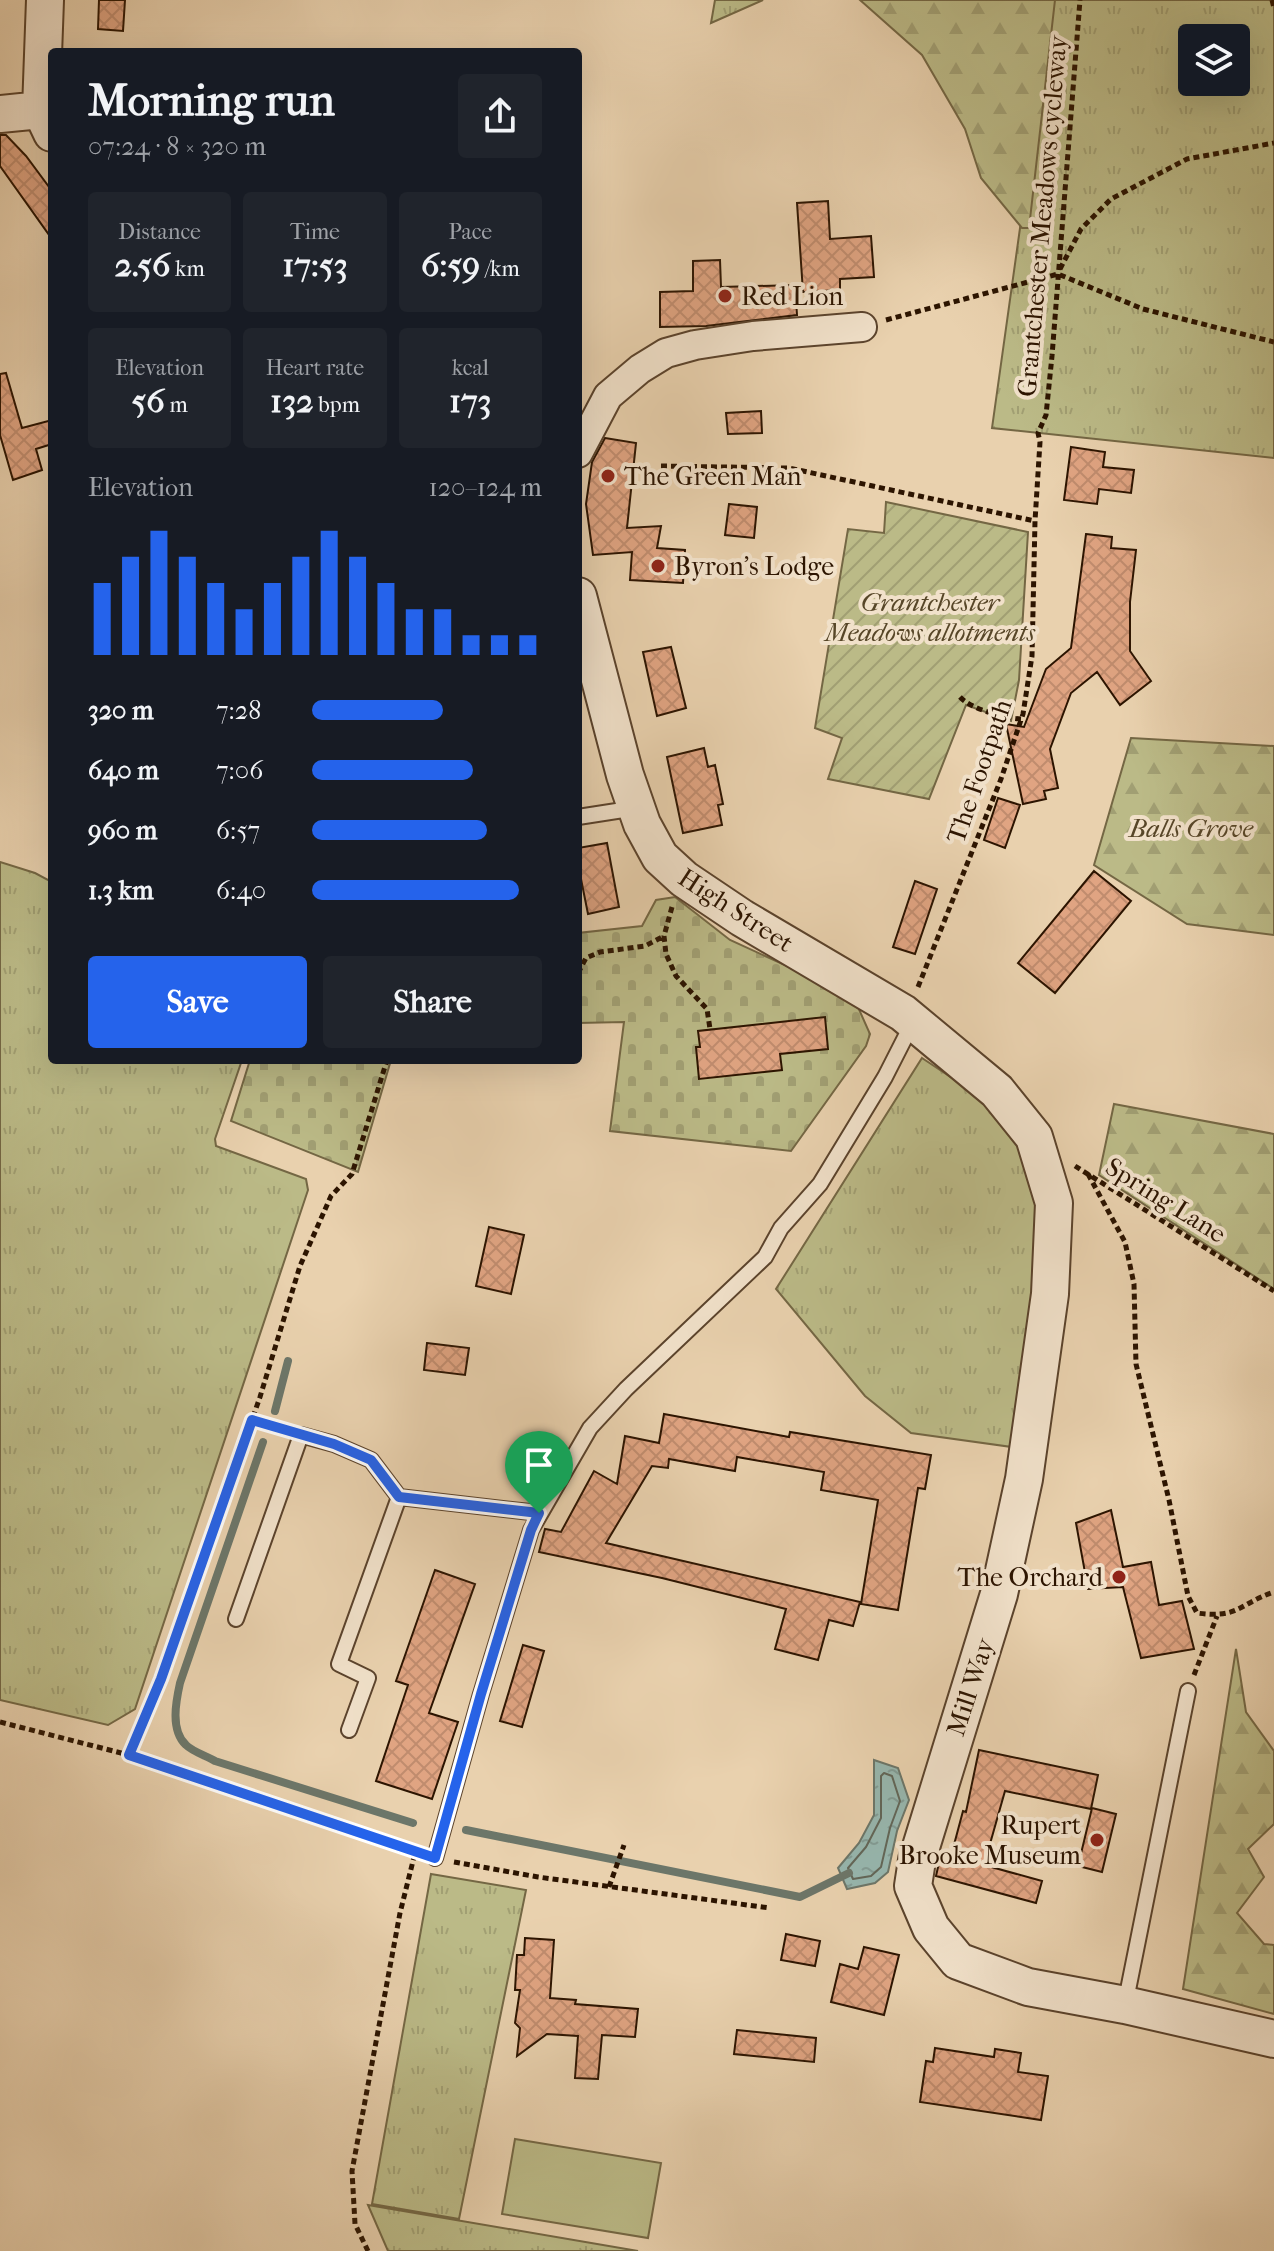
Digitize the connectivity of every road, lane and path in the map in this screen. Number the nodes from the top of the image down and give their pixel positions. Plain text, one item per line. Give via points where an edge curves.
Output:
1 (45, 0) edge
2 (1080, 0) edge
3 (1272, 0) edge
4 (1274, 8) edge
5 (47, 63) edge
6 (0, 114) edge
7 (46, 122) edge
8 (1274, 143) edge
9 (1058, 274) junction
10 (862, 327) joint
11 (1274, 342) edge
12 (1046, 415) junction
13 (1038, 433) joint
14 (1040, 442) junction
15 (582, 445) edge
16 (661, 466) dead end
17 (1035, 521) junction
18 (582, 611) edge
19 (960, 697) dead end
20 (1021, 719) junction
21 (636, 808) junction
22 (582, 816) edge
23 (660, 857) junction
24 (664, 936) junction
25 (582, 966) edge
26 (908, 1018) junction
27 (710, 1029) dead end
28 (386, 1064) edge
29 (997, 1091) joint
30 (1036, 1144) junction
31 (1088, 1174) junction
32 (1274, 1291) edge
33 (252, 1420) junction
34 (301, 1435) junction
35 (399, 1497) junction
36 (539, 1513) junction
37 (1274, 1592) edge
38 (1217, 1616) junction
39 (236, 1619) dead end
40 (1188, 1691) joint
41 (0, 1722) edge
42 (349, 1730) dead end
43 (129, 1755) junction
44 (624, 1845) dead end
45 (416, 1852) junction
46 (435, 1858) junction
47 (609, 1887) junction
48 (770, 1908) dead end
49 (1125, 2005) junction
50 (1274, 2039) edge
51 (368, 2251) edge

1 - 5 street
2 - 9 path, Grantchester Meadows cycleway
3 - 4 path
5 - 7 street
6 - 7 street
8 - 9 path via 1187,159 1111,199 1081,229
9 - 10 path
9 - 11 path via 1143,309
9 - 12 path, Grantchester Meadows cycleway
10 - 15 street via 753,336 666,353 608,396
12 - 13 path, Grantchester Meadows cycleway
12 - 14 path
13 - 14 path, The Footpath
14 - 17 path, The Footpath
16 - 17 path via 789,468
17 - 20 path, The Footpath via 1032,656
18 - 21 street, High Street
19 - 20 path
20 - 26 path, The Footpath
21 - 22 lane
21 - 23 street, High Street
23 - 24 path via 675,897
23 - 26 street, High Street via 742,918
24 - 25 path via 645,946 600,952
24 - 27 path via 676,976 707,1009
26 - 29 street, High Street
26 - 36 lane via 885,1077 820,1184 781,1228 765,1257 590,1428
28 - 33 path via 352,1174 331,1196 300,1266
29 - 30 street, Mill Way
30 - 31 path, Spring Lane
30 - 49 street, Mill Way via 1054,1203 1050,1294 1024,1479 999,1594 913,1886 931,1928 958,1961 1028,1987
31 - 32 path, Spring Lane
31 - 38 path via 1125,1242 1134,1284 1136,1364 1188,1596 1197,1613
33 - 34 path
33 - 43 path
34 - 35 lane via 371,1460
34 - 39 lane
35 - 36 lane
35 - 42 lane via 339,1664 368,1678
36 - 46 lane
37 - 38 path
38 - 40 path
40 - 49 lane
41 - 43 path
43 - 45 path
44 - 47 path
45 - 46 path
45 - 51 path via 352,2171 355,2224
46 - 47 path
47 - 48 path
49 - 50 street, Mill Way

